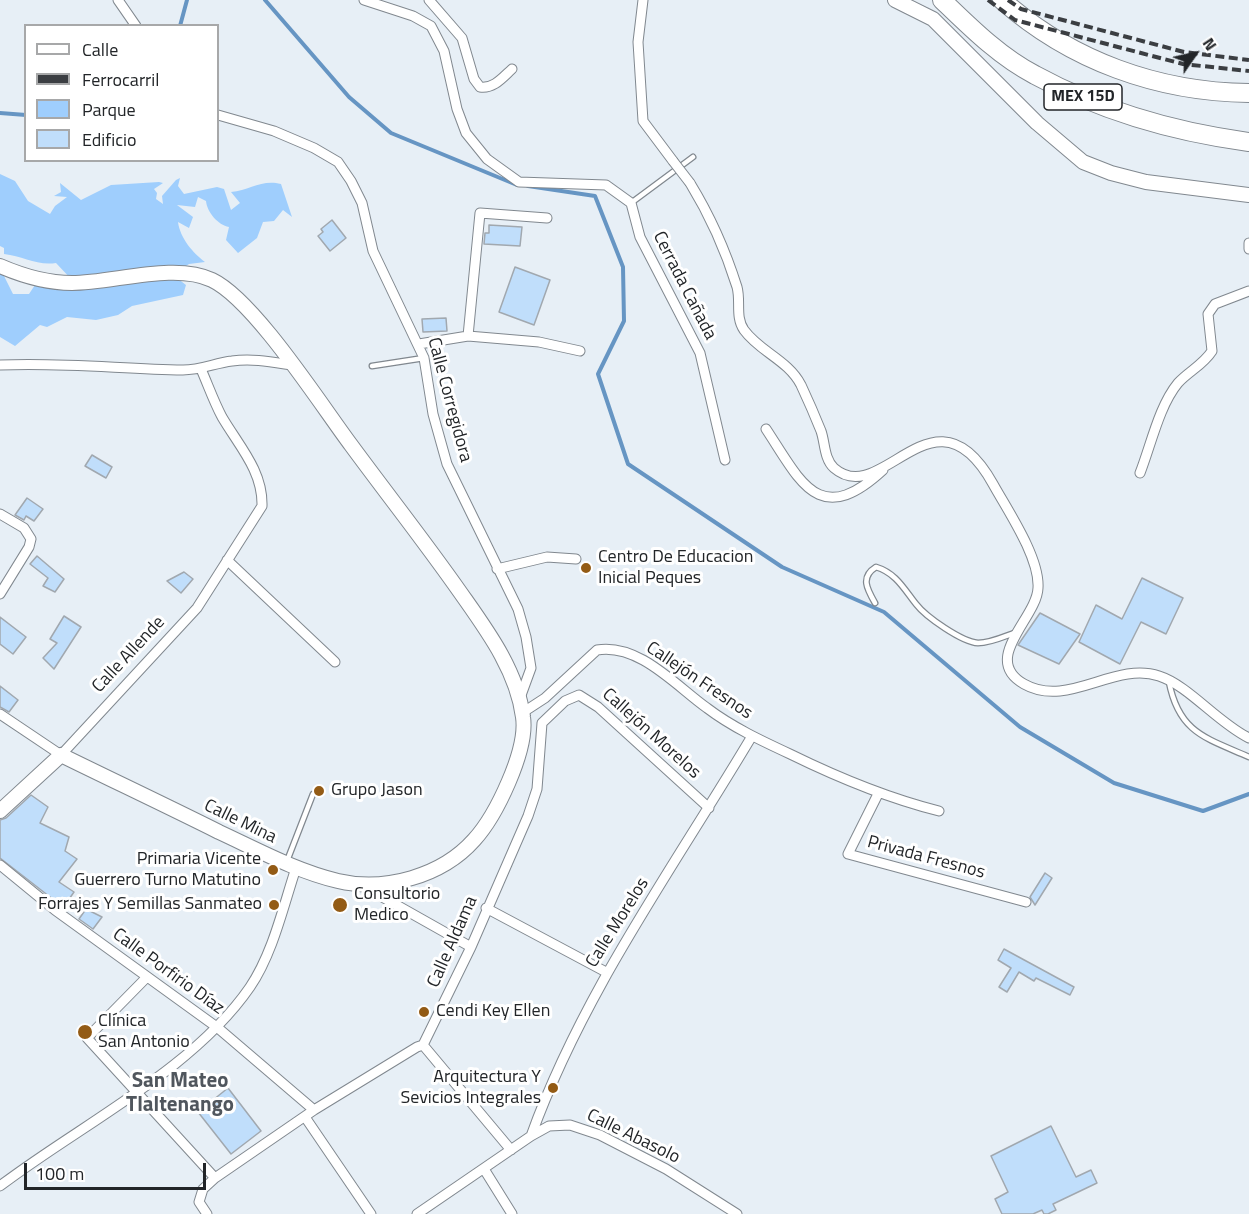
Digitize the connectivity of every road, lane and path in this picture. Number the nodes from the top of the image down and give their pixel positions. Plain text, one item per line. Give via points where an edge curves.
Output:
1 (118, 0) edge
2 (364, 0) edge
3 (429, 0) edge
4 (644, 0) edge
5 (895, 0) edge
6 (942, 0) edge
7 (1002, 0) edge
8 (135, 24) edge
9 (512, 69) dead end
10 (1249, 93) edge
11 (219, 115) edge
12 (1249, 142) edge
13 (693, 157) dead end
14 (1249, 195) edge
15 (631, 203) junction
16 (548, 218) dead end
17 (1249, 243) edge
18 (1249, 249) edge
19 (0, 266) edge
20 (1249, 291) edge
21 (468, 336) junction
22 (419, 344) junction
23 (580, 351) dead end
24 (424, 358) junction
25 (0, 365) edge
26 (291, 365) junction
27 (372, 366) dead end
28 (201, 369) junction
29 (766, 429) dead end
30 (725, 460) dead end
31 (887, 466) junction
32 (1140, 473) dead end
33 (0, 514) edge
34 (227, 560) junction
35 (576, 560) dead end
36 (497, 569) junction
37 (0, 594) edge
38 (875, 603) dead end
39 (1017, 633) junction
40 (335, 662) dead end
41 (1169, 681) junction
42 (521, 712) junction
43 (0, 714) edge
44 (542, 723) junction
45 (752, 736) junction
46 (1249, 738) edge
47 (61, 754) junction
48 (1249, 757) edge
49 (313, 794) dead end
50 (878, 794) junction
51 (709, 808) junction
52 (0, 811) edge
53 (939, 811) dead end
54 (0, 865) edge
55 (291, 866) junction
56 (359, 884) junction
57 (1026, 902) dead end
58 (486, 908) junction
59 (471, 947) junction
60 (606, 972) junction
61 (146, 978) junction
62 (218, 1028) junction
63 (423, 1046) junction
64 (135, 1093) junction
65 (314, 1110) junction
66 (304, 1117) junction
67 (531, 1136) junction
68 (511, 1150) junction
69 (484, 1169) junction
70 (215, 1178) junction
71 (0, 1185) edge
72 (420, 1213) edge
73 (207, 1214) edge
74 (371, 1214) edge
75 (512, 1214) edge
76 (737, 1214) edge

1 - 8 street
2 - 15 street via 413,16 430,26 444,51 466,133 487,159 519,182 606,185
3 - 9 street via 462,39 480,87 496,83
4 - 31 street, bridge via 638,42 642,115 690,183 730,266 743,329 799,382 832,466 846,476
5 - 14 street via 933,20 1014,101 1083,162 1146,182
6 - 12 highway, MEX 15D via 997,49 1053,84 1158,124
7 - 10 highway, MEX 15D via 1076,52 1121,71 1176,86
11 - 22 street, Calle Corregidora via 274,131 338,162 362,203 381,270
13 - 15 lane
15 - 30 street, Cerrada Cañada via 640,237 700,353
16 - 21 street via 480,213
17 - 18 street
19 - 26 street via 36,280 72,283 189,274 211,279 254,318
20 - 32 street via 1215,304 1208,314 1212,351 1178,383
21 - 22 street
21 - 23 street via 539,342
22 - 24 street, Calle Corregidora
24 - 27 lane
24 - 36 street, Calle Corregidora via 433,414 447,464
25 - 28 street via 72,363
26 - 28 street via 233,361
26 - 42 street via 478,619 501,654
28 - 34 street, Calle Allende via 262,489 262,506
29 - 31 street via 813,494 838,499 864,488
31 - 39 street via 922,444 941,442 962,446 980,460 1036,570 1035,604
33 - 37 street via 24,528 31,539
34 - 40 street
34 - 47 street, Calle Allende via 197,608
35 - 36 street via 547,557
36 - 42 street, Calle Corregidora via 518,609 526,637 531,668
38 - 39 lane via 865,578 876,567 897,578 934,620 967,639 977,643
39 - 41 street via 1007,650 1009,668 1023,683 1049,692 1139,673
41 - 46 street
41 - 48 lane via 1173,703 1188,727
42 - 44 street
42 - 45 street, Callejón Fresnos via 545,698 597,650 607,648 640,659 707,709
42 - 56 street via 513,773 486,827 466,850 440,868 415,878
43 - 47 street, Calle Mina
44 - 51 street, Callejón Morelos via 565,701 579,694
44 - 58 street, Calle Aldama via 534,798 516,848
45 - 50 street, Callejón Fresnos
45 - 51 street, Calle Morelos
47 - 52 street, Calle Allende
47 - 55 street, Calle Mina
49 - 55 lane
50 - 53 street, Callejón Fresnos
50 - 57 street, Privada Fresnos via 848,854
51 - 60 street, Calle Morelos
54 - 61 street, Calle Porfirio Díaz
55 - 56 street, Calle Mina
55 - 62 street via 264,960 251,986
56 - 59 street, Calle Mina
58 - 59 street, Calle Aldama
58 - 60 street
59 - 63 street, Calle Aldama
60 - 67 street, Calle Morelos
61 - 62 street, Calle Porfirio Díaz
61 - 64 street via 87,1038
62 - 64 street
62 - 65 street, Calle Porfirio Díaz
63 - 65 street
63 - 68 street
64 - 70 street
64 - 71 street
65 - 66 street
66 - 70 street
66 - 74 street
67 - 68 street, Calle Abasolo
67 - 76 street, Calle Abasolo via 549,1126 570,1125 600,1135
68 - 69 street, Calle Abasolo
69 - 72 street, Calle Abasolo
69 - 75 street
70 - 73 street via 202,1189 199,1202

